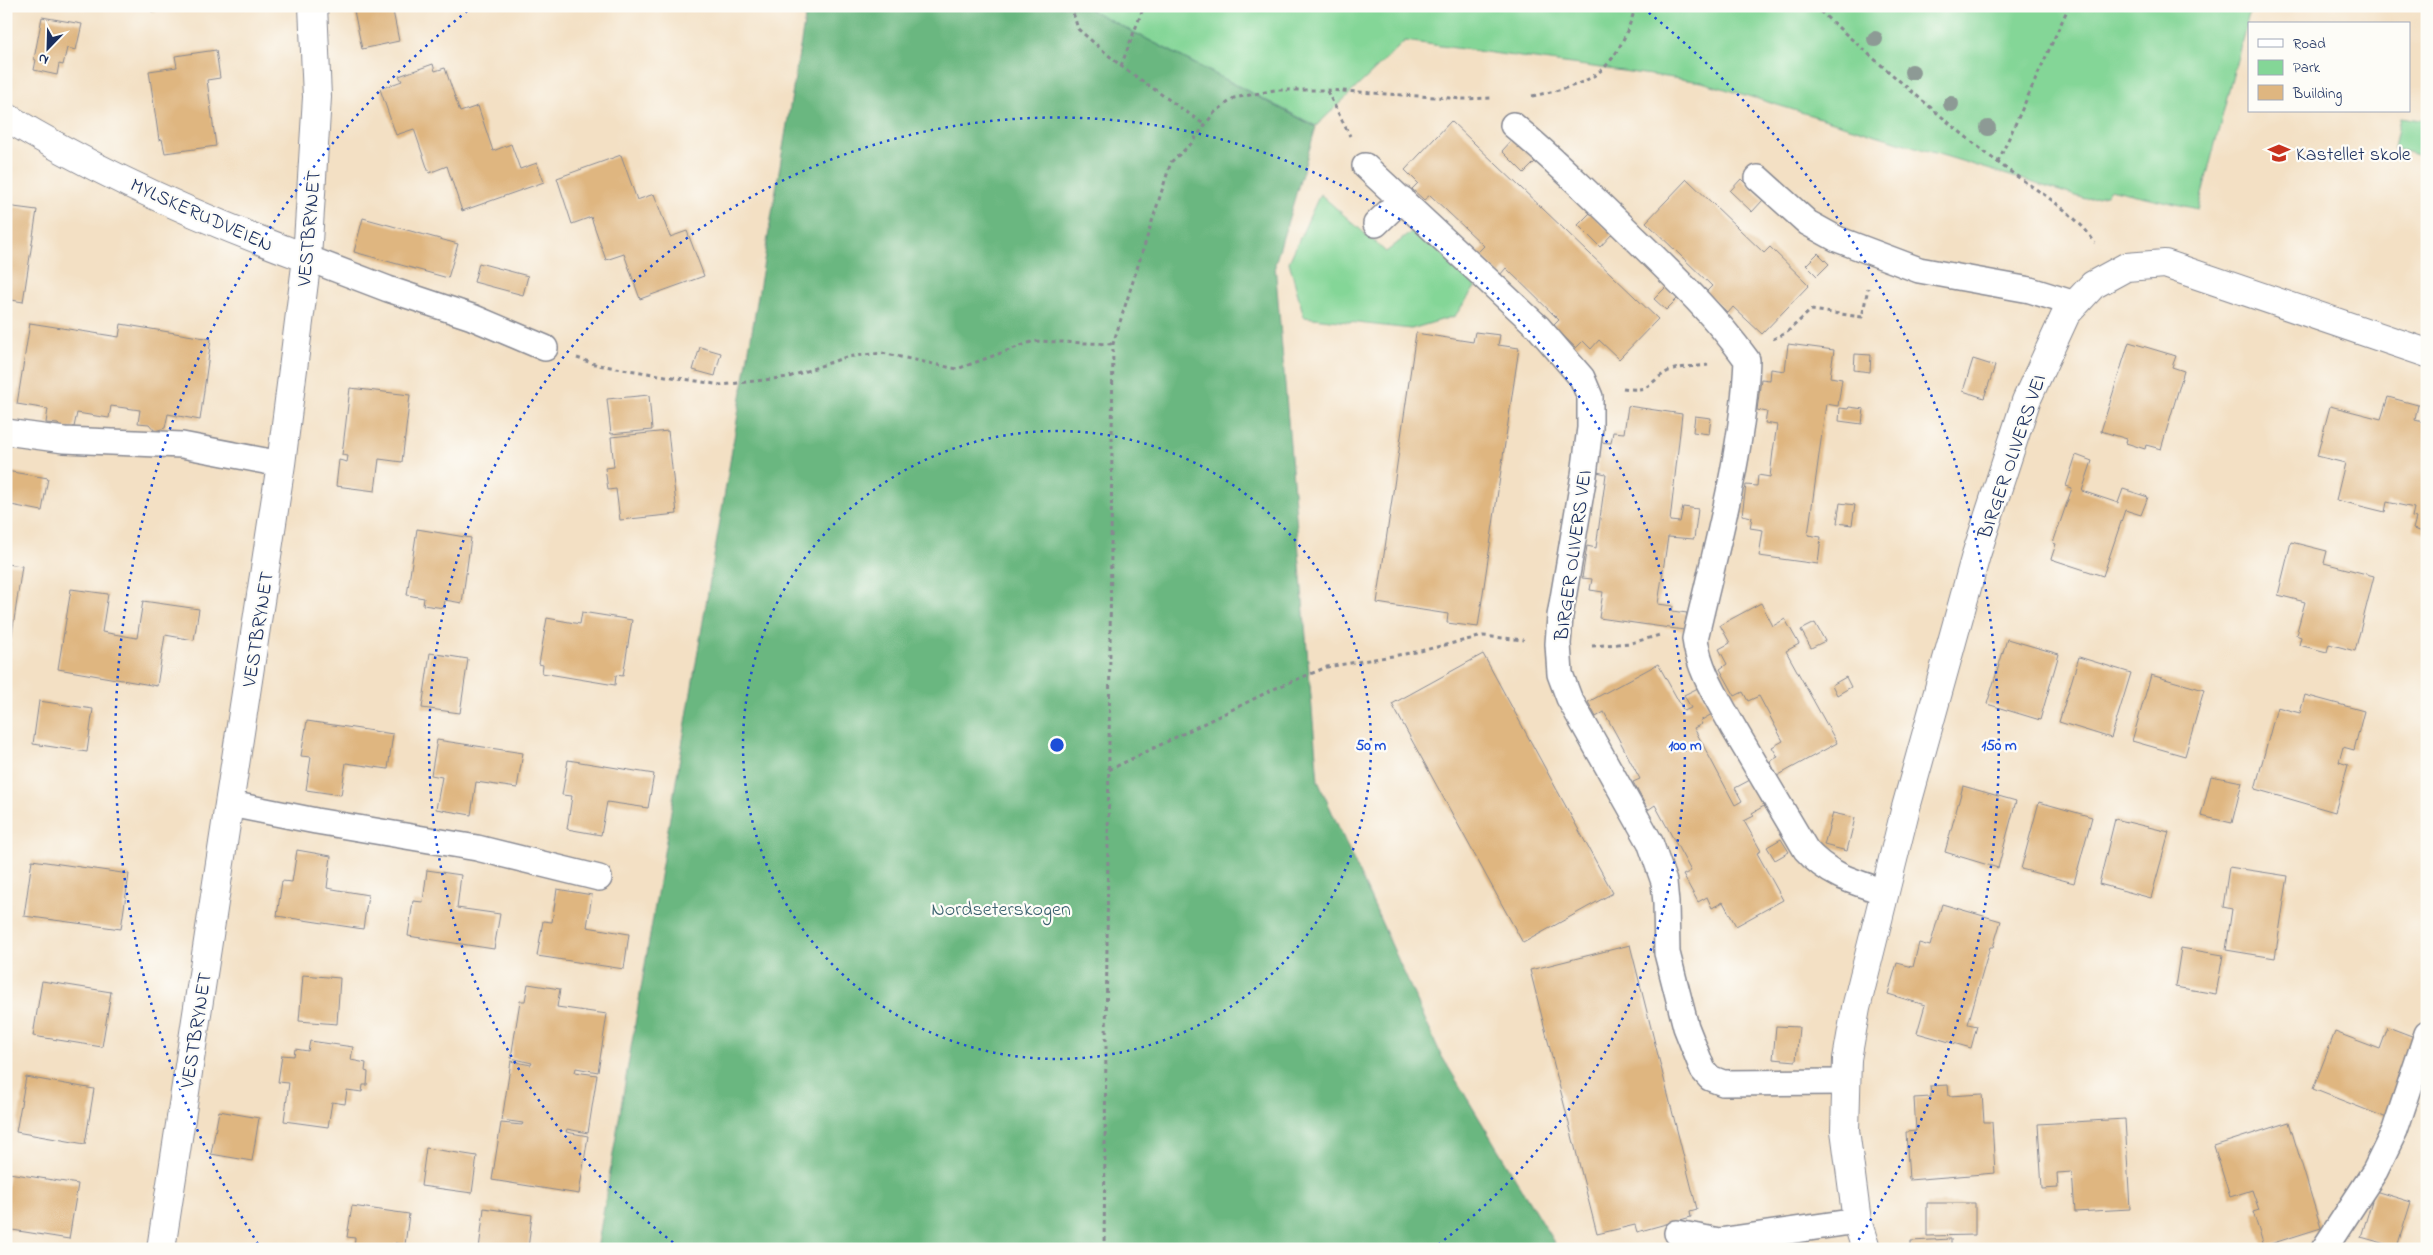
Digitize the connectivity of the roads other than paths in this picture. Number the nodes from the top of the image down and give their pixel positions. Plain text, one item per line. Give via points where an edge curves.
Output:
1 (313, 6) edge
2 (6, 117) edge
3 (1513, 125) dead end
4 (1365, 166) road end
5 (1758, 178) dead end
6 (1402, 200) junction
7 (1376, 224) dead end
8 (307, 258) junction
9 (2075, 304) junction
10 (546, 348) road end
11 (2427, 353) edge
12 (6, 432) edge
13 (281, 464) junction
14 (230, 804) junction
15 (599, 878) dead end
16 (1885, 892) junction
17 (2427, 1034) edge
18 (1845, 1082) junction
19 (1858, 1221) junction
20 (1677, 1233) dead end
21 (160, 1249) edge
22 (1866, 1249) edge
23 (2324, 1249) edge

1 - 8 street, VESTBRYNET via 317,97
2 - 8 street, MYLSKERUDVEIEN via 58,148 238,233
3 - 16 lane via 1582,186 1660,263 1725,330 1748,360 1742,420 1695,639 1696,647 1716,695 1806,850 1834,875
4 - 6 lane, BIRGER OLIVERS VEI
5 - 9 lane via 1808,223 1837,239 1919,270 2030,290
6 - 7 lane
6 - 18 lane, BIRGER OLIVERS VEI via 1538,327 1582,378 1590,397 1584,474 1560,616 1560,674 1569,698 1650,842 1658,863 1666,903 1667,953 1686,1027 1703,1070 1710,1078 1723,1083
8 - 10 lane, MYLSKERUDVEIEN via 472,317
8 - 13 street, VESTBRYNET
9 - 11 street, BIRGER OLIVERS VEI via 2093,285 2126,267 2165,264
9 - 16 street, BIRGER OLIVERS VEI via 2066,314 2026,401 1976,555
12 - 13 lane via 64,440 182,445
13 - 14 street, VESTBRYNET
14 - 15 lane via 477,848
14 - 21 street, VESTBRYNET
16 - 18 street, BIRGER OLIVERS VEI via 1856,1008
17 - 23 lane via 2391,1138 2375,1171
18 - 19 street, BIRGER OLIVERS VEI via 1845,1130
19 - 20 lane via 1719,1241
19 - 22 street, BIRGER OLIVERS VEI

